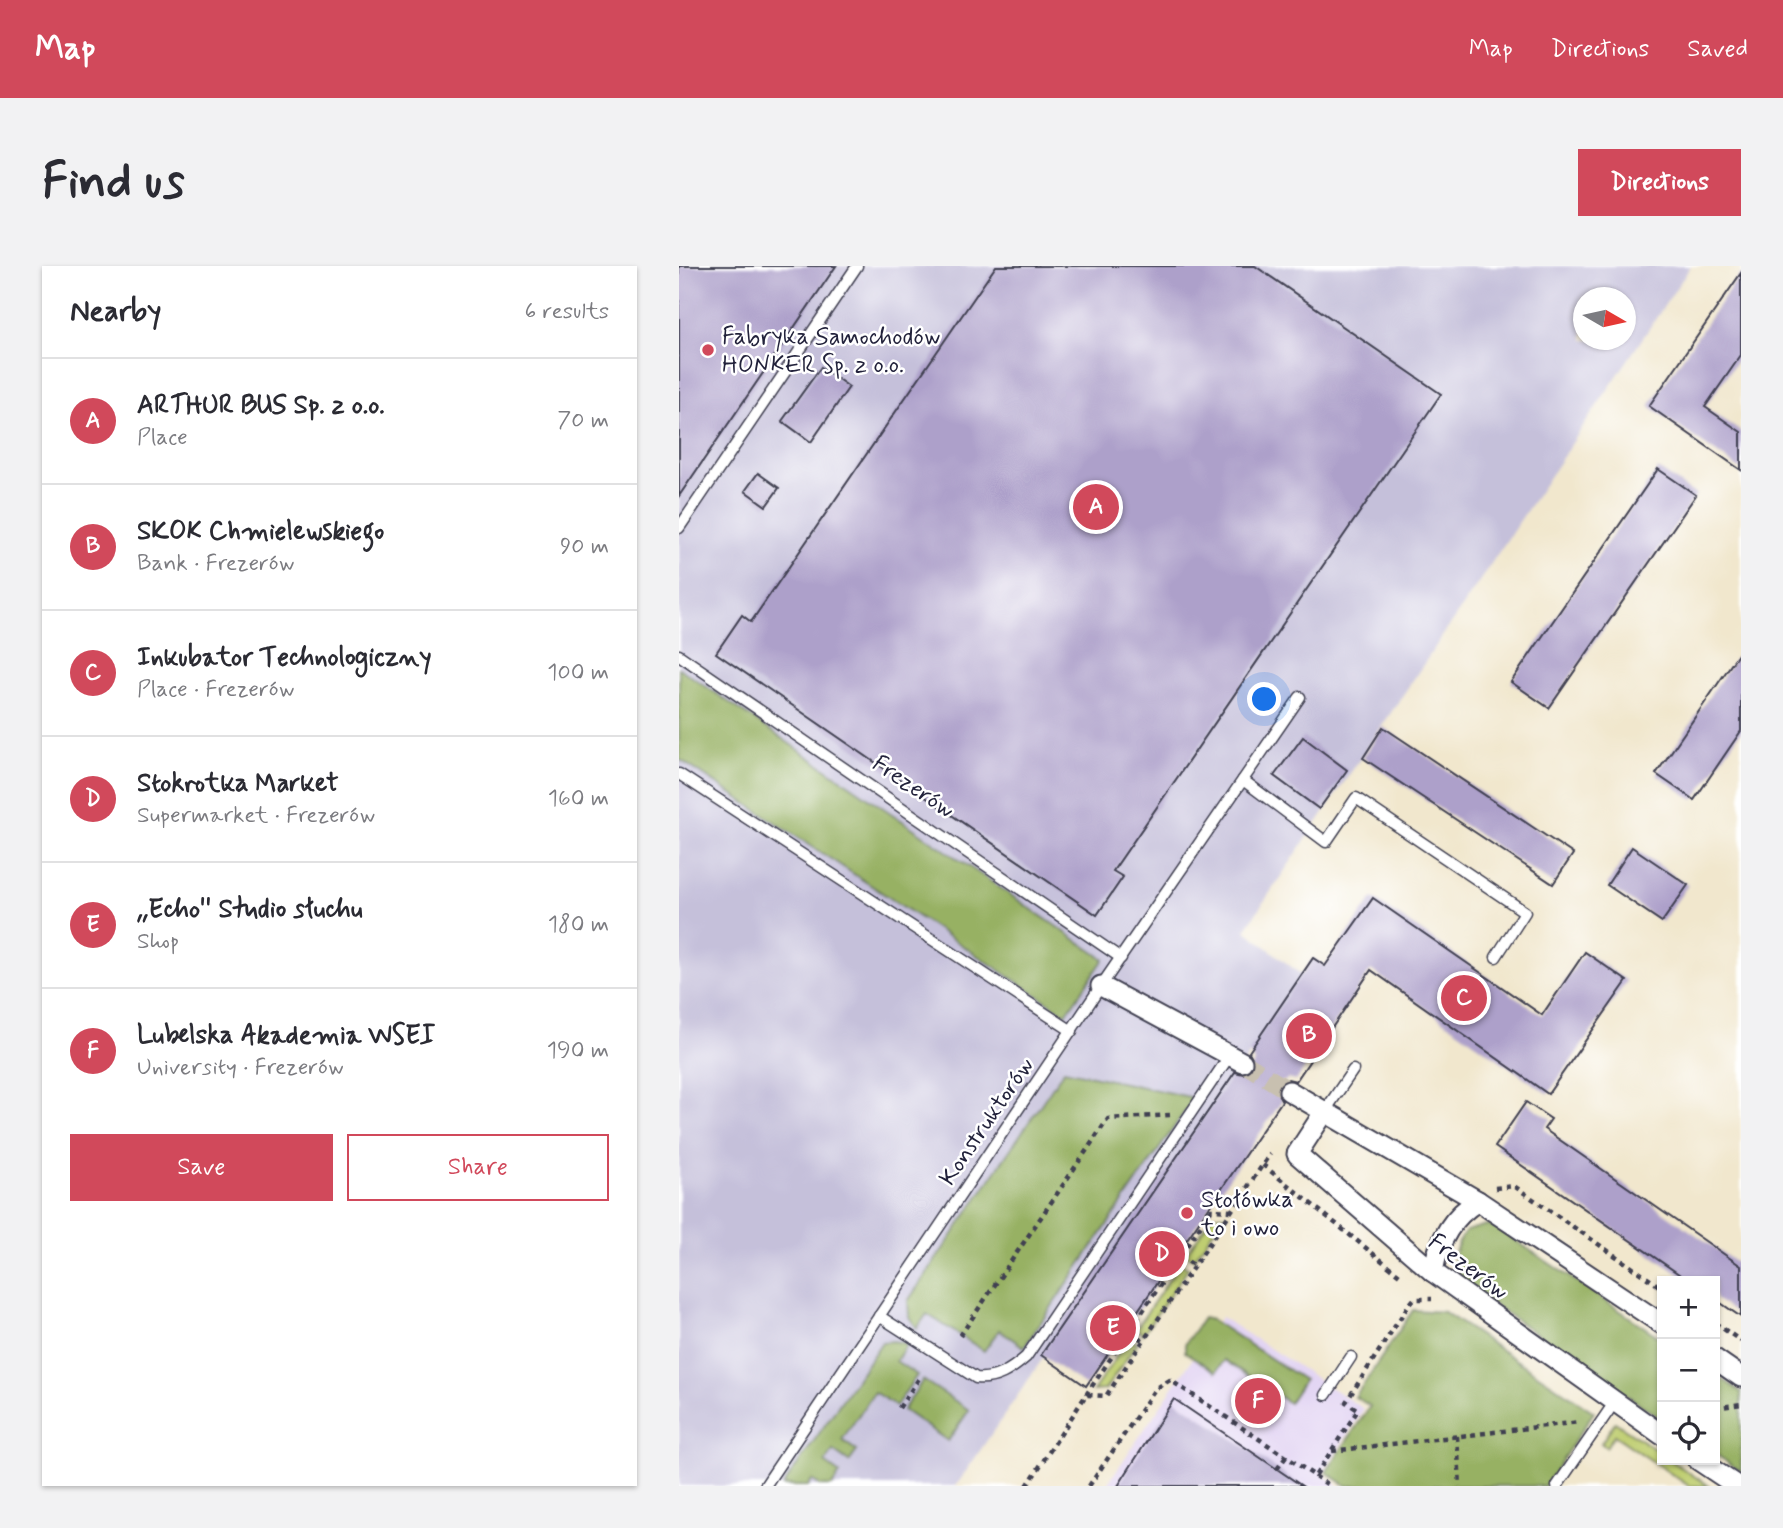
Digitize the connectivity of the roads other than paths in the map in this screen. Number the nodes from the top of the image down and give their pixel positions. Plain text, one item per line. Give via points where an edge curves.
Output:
1 (857, 266) edge
2 (679, 528) edge
3 (679, 654) edge
4 (1300, 697) dead end
5 (679, 774) edge
6 (1243, 780) junction
7 (1496, 957) dead end
8 (1121, 958) junction
9 (1101, 986) junction
10 (1072, 1031) junction
11 (1236, 1058) joint
12 (1353, 1070) dead end
13 (1289, 1091) tunnel mouth
14 (1325, 1111) junction
15 (1484, 1195) junction
16 (1433, 1272) junction
17 (880, 1316) junction
18 (1657, 1320) edge
19 (1351, 1357) dead end
20 (1720, 1362) edge
21 (1741, 1377) edge
22 (1326, 1395) dead end
23 (1614, 1403) junction
24 (1657, 1432) edge
25 (1706, 1465) edge
26 (765, 1486) edge
27 (1557, 1486) edge
28 (1737, 1486) edge

1 - 2 lane
3 - 8 lane, Frezerów
4 - 6 lane, Konstruktorów
5 - 10 lane
6 - 7 lane via 1327,842 1356,798 1525,912
6 - 8 lane, Konstruktorów
8 - 9 lane, Konstruktorów
9 - 10 lane, Konstruktorów
9 - 11 street
10 - 17 lane, Konstruktorów
11 - 17 lane via 1191,1114 1026,1357 1013,1369 976,1378
12 - 14 lane
13 - 14 street
14 - 15 street
14 - 16 street, Frezerów via 1297,1154
15 - 16 street via 1462,1210 1448,1229
15 - 18 street
16 - 23 street, Frezerów
17 - 26 lane, Konstruktorów
19 - 22 lane
20 - 21 street
23 - 24 street, Frezerów
23 - 27 lane
25 - 28 street

